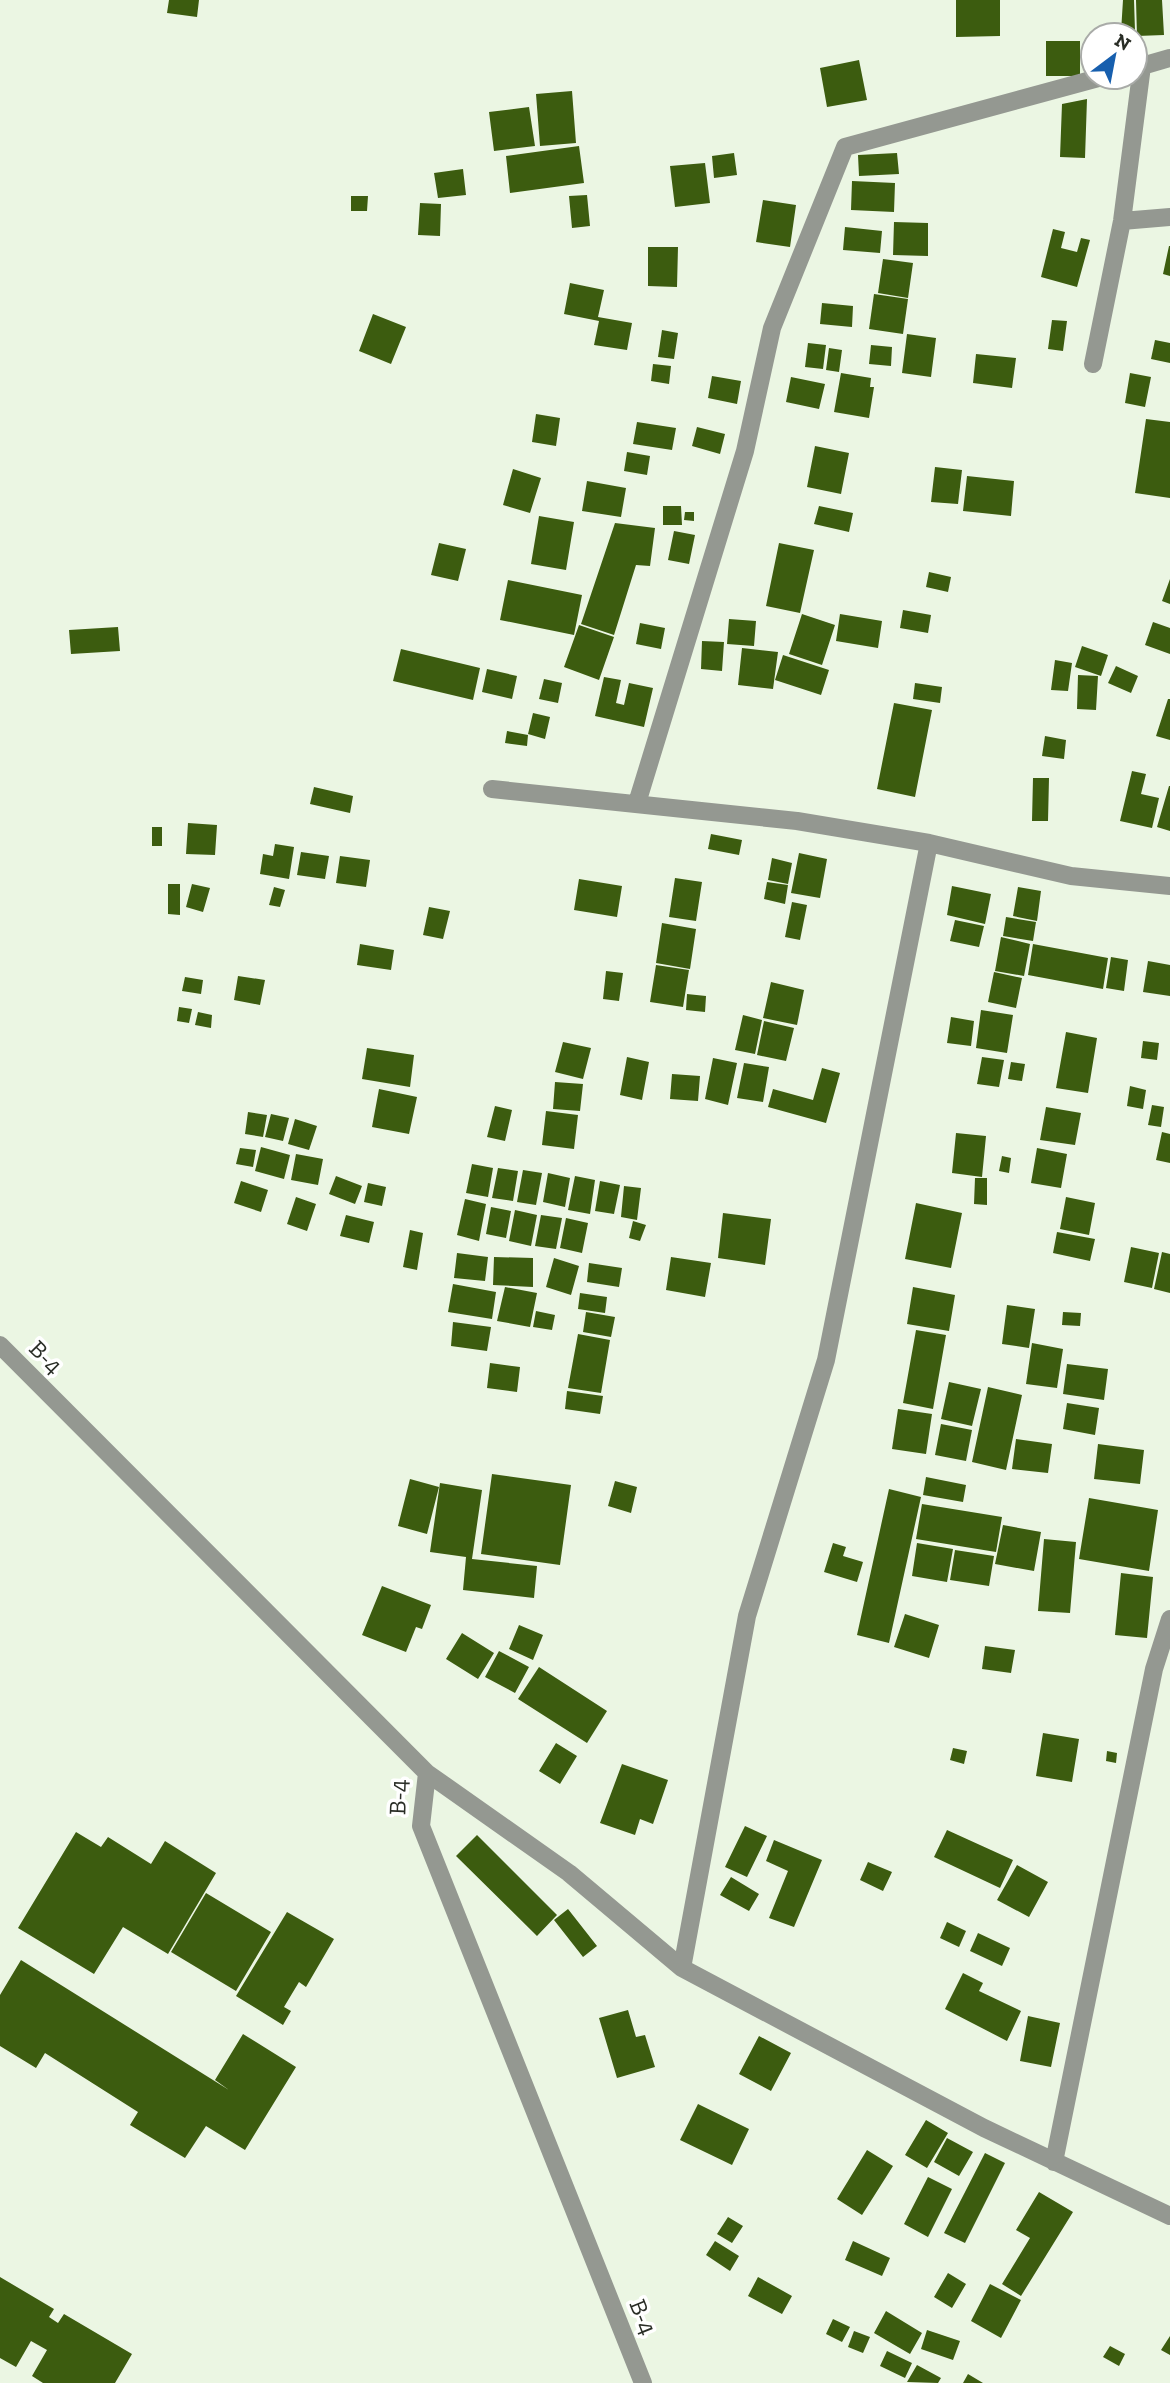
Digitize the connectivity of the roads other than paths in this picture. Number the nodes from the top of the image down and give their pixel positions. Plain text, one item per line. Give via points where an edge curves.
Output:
1 (1170, 58) edge
2 (1149, 64) edge
3 (1079, 83) edge
4 (1136, 91) edge
5 (1170, 217) edge
6 (1122, 221) junction
7 (1093, 364) dead end
8 (492, 789) dead end
9 (637, 803) junction
10 (929, 843) junction
11 (1170, 886) edge
12 (0, 1345) edge
13 (1170, 1619) edge
14 (427, 1773) junction
15 (682, 1968) junction
16 (1054, 2162) junction
17 (1170, 2216) edge
18 (643, 2383) edge

1 - 2 street
3 - 9 street via 845,147 772,328 745,451
4 - 6 street
5 - 6 street
6 - 7 street
8 - 9 street
9 - 10 street via 797,821
10 - 11 street via 1071,876
10 - 15 street via 827,1360 747,1616
12 - 14 street, B-4
13 - 16 street via 1154,1669
14 - 15 street via 569,1873
14 - 18 street, B-4 via 421,1826
15 - 16 street
16 - 17 street

